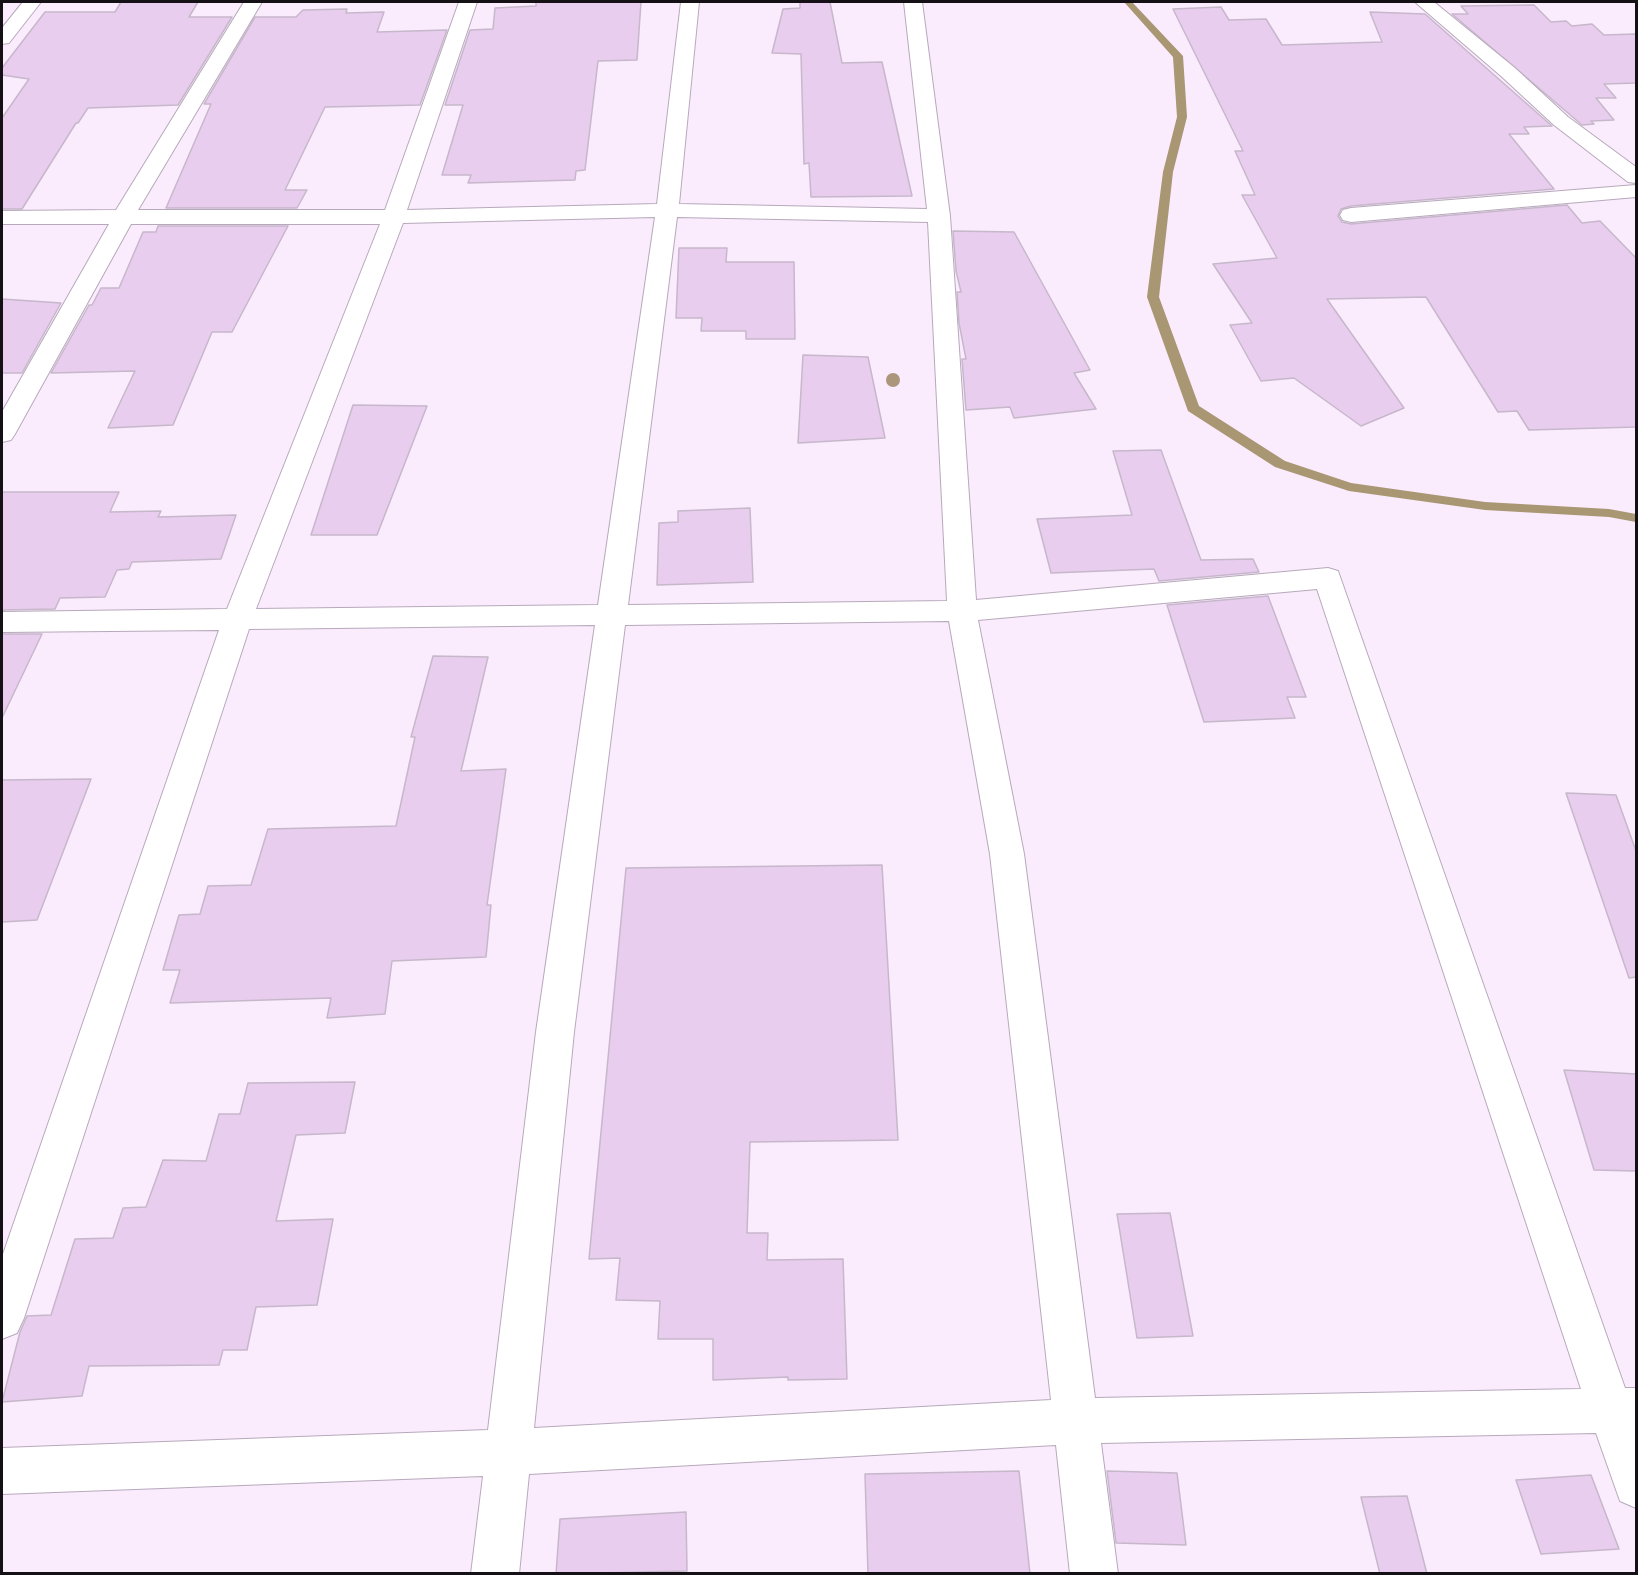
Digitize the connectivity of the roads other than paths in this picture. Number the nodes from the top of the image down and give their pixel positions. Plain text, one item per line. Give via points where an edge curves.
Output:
1 (32, 2) edge
2 (253, 2) edge
3 (468, 2) edge
4 (690, 2) edge
5 (913, 2) edge
6 (1424, 2) edge
7 (2, 39) edge
8 (1636, 177) edge
9 (1636, 191) edge
10 (667, 210) junction
11 (1351, 215) dead end
12 (124, 216) junction
13 (939, 216) junction
14 (2, 217) edge
15 (394, 217) junction
16 (2, 434) edge
17 (962, 611) junction
18 (611, 617) junction
19 (238, 618) junction
20 (2, 622) edge
21 (2, 1318) edge
22 (1623, 1410) edge
23 (1075, 1421) junction
24 (509, 1452) junction
25 (2, 1471) edge
26 (1636, 1485) edge
27 (495, 1574) edge
28 (1094, 1574) edge

1 - 7 street
2 - 12 street
3 - 15 street
4 - 10 street
5 - 13 street
6 - 8 street via 1561,121
9 - 11 street
10 - 13 street
10 - 15 street
10 - 18 street
12 - 14 street
12 - 15 street
12 - 16 street
13 - 17 street
15 - 19 street
17 - 18 street
17 - 22 street via 1328,578
17 - 23 street via 1007,854
18 - 19 street
18 - 24 street via 555,1032
19 - 20 street
19 - 21 street
22 - 23 street
22 - 26 street
23 - 24 street
23 - 28 street
24 - 25 street
24 - 27 street

